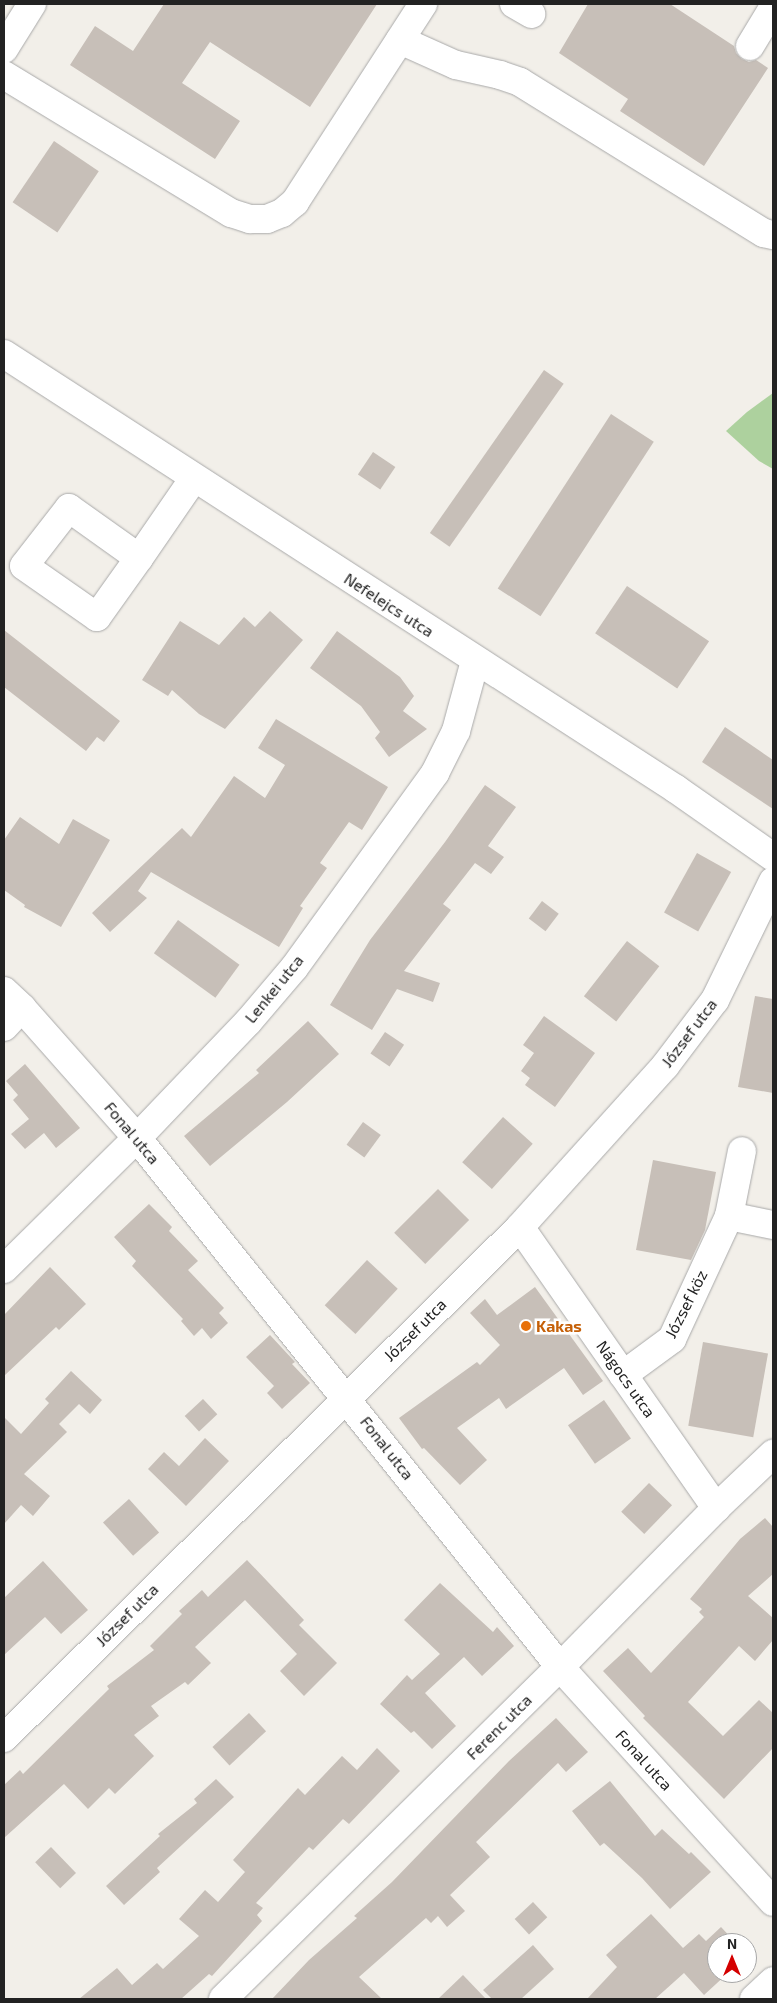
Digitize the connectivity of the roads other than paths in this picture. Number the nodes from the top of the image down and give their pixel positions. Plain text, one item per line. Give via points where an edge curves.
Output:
1 (32, 4) edge
2 (423, 4) edge
3 (773, 8) edge
4 (400, 40) junction
5 (750, 46) dead end
6 (4, 49) edge
7 (4, 75) edge
8 (773, 236) edge
9 (4, 354) edge
10 (194, 478) junction
11 (139, 558) dead end
12 (476, 661) junction
13 (773, 856) edge
14 (773, 881) edge
15 (10, 1009) edge
16 (137, 1138) junction
17 (742, 1151) dead end
18 (729, 1216) junction
19 (773, 1225) edge
20 (520, 1227) junction
21 (4, 1269) edge
22 (623, 1375) junction
23 (347, 1398) junction
24 (773, 1454) edge
25 (716, 1508) junction
26 (560, 1667) junction
27 (4, 1738) edge
28 (773, 1902) edge
29 (773, 1980) edge
30 (223, 1999) edge
31 (754, 1999) edge

1 - 6 street
2 - 4 street
3 - 5 street
4 - 7 street via 295,202 282,213 267,219 250,219 231,213
4 - 8 street via 456,65 520,82 764,234
9 - 10 street, Nefelejcs utca
10 - 11 street
10 - 12 street, Nefelejcs utca
12 - 13 street, Nefelejcs utca via 676,789
12 - 16 street, Lenkei utca via 456,731 435,773 294,968 248,1022
14 - 20 street, József utca via 715,1000 665,1066
15 - 16 street, Fonal utca
16 - 21 street, Lenkei utca
16 - 23 street, Fonal utca
17 - 18 street, József köz
18 - 19 street
18 - 22 street, József köz via 672,1338
20 - 22 street, Nágocs utca
20 - 23 street, József utca
22 - 25 street, Nágocs utca
23 - 26 street, Fonal utca
23 - 27 street, József utca
24 - 25 street, Ferenc utca
25 - 26 street, Ferenc utca
26 - 28 street, Fonal utca
26 - 30 street, Ferenc utca
29 - 31 street

